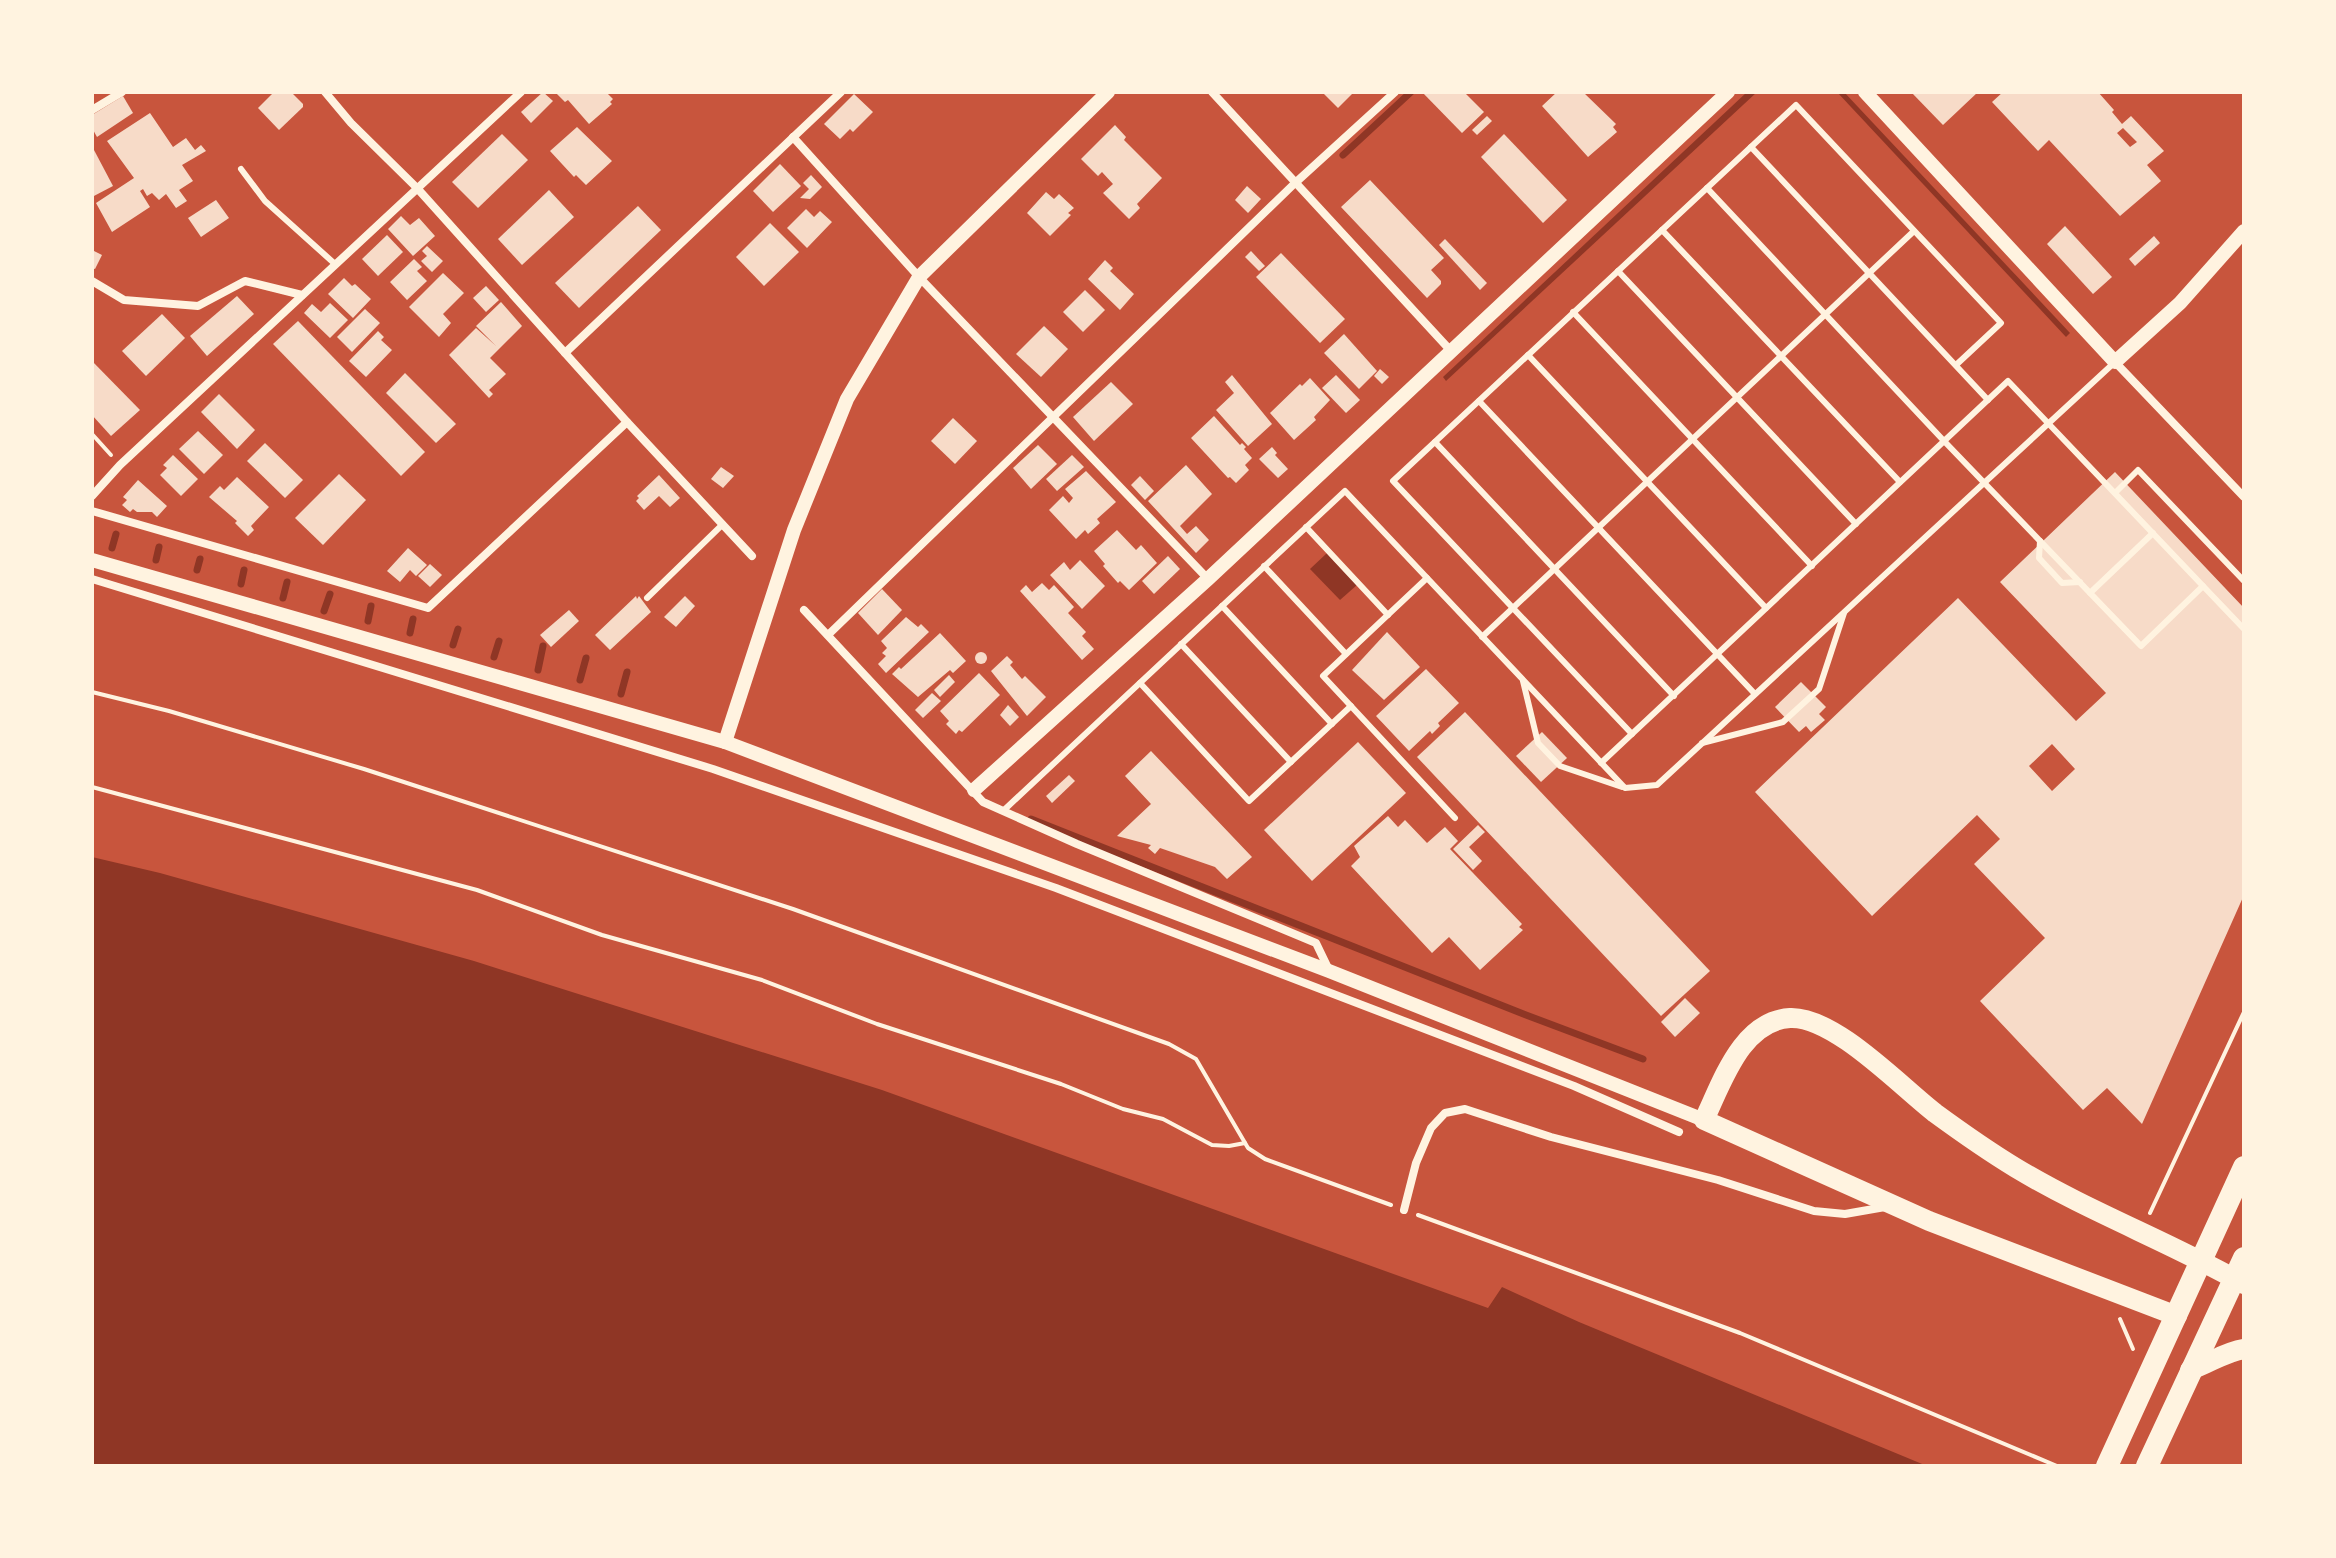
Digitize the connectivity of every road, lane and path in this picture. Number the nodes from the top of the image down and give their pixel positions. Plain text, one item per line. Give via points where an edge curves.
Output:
1 (122, 92) edge
2 (325, 92) edge
3 (521, 92) edge
4 (841, 92) edge
5 (1108, 92) edge
6 (1212, 92) edge
7 (1395, 92) edge
8 (1728, 92) edge
9 (1865, 92) edge
10 (92, 110) edge
11 (793, 137) junction
12 (1751, 147) junction
13 (241, 169) dead end
14 (1294, 184) junction
15 (417, 188) junction
16 (1707, 188) junction
17 (1662, 230) junction
18 (1914, 231) junction
19 (2244, 231) edge
20 (335, 264) junction
21 (1618, 271) junction
22 (1869, 273) junction
23 (919, 277) junction
24 (92, 281) edge
25 (302, 295) junction
26 (1573, 312) junction
27 (1825, 314) junction
28 (1451, 351) junction
29 (565, 353) junction
30 (1528, 355) junction
31 (1781, 356) junction
32 (2115, 362) junction
33 (1956, 365) junction
34 (1737, 397) junction
35 (1988, 400) junction
36 (1479, 401) junction
37 (1054, 417) junction
38 (627, 422) junction
39 (2048, 423) junction
40 (92, 434) edge
41 (1692, 439) junction
42 (1944, 441) junction
43 (1435, 442) junction
44 (120, 465) junction
45 (1647, 481) junction
46 (1900, 482) junction
47 (1983, 482) junction
48 (2115, 493) junction
49 (92, 496) edge
50 (2244, 497) edge
51 (92, 511) edge
52 (723, 524) junction
53 (1856, 524) junction
54 (1306, 527) junction
55 (1598, 527) junction
56 (2153, 533) junction
57 (2041, 541) junction
58 (752, 556) dead end
59 (92, 560) edge
60 (1264, 566) junction
61 (1812, 566) junction
62 (1554, 569) junction
63 (1427, 578) junction
64 (92, 579) edge
65 (1208, 579) junction
66 (2244, 581) edge
67 (2080, 582) junction
68 (2203, 586) junction
69 (2090, 593) junction
70 (647, 598) dead end
71 (1222, 606) junction
72 (1513, 608) junction
73 (1766, 608) junction
74 (1845, 609) junction
75 (804, 610) dead end
76 (1388, 615) junction
77 (2244, 629) edge
78 (828, 635) junction
79 (1482, 637) junction
80 (1181, 644) junction
81 (1346, 654) junction
82 (1718, 654) junction
83 (1522, 680) junction
84 (1140, 683) junction
85 (92, 692) edge
86 (1754, 693) junction
87 (1674, 696) junction
88 (1351, 706) junction
89 (1332, 724) junction
90 (1632, 734) junction
91 (725, 742) junction
92 (1701, 744) junction
93 (1291, 762) junction
94 (1601, 763) junction
95 (92, 787) edge
96 (1625, 788) junction
97 (974, 790) junction
98 (1003, 811) junction
99 (1455, 818) dead end
100 (1329, 971) junction
101 (2244, 1012) edge
102 (1704, 1120) junction
103 (1679, 1132) dead end
104 (1245, 1143) junction
105 (2244, 1167) edge
106 (1897, 1205) junction
107 (1404, 1210) junction
108 (2141, 1232) junction
109 (2244, 1258) edge
110 (2235, 1284) edge
111 (2118, 1315) dead end
112 (2177, 1316) junction
113 (2133, 1349) dead end
114 (2244, 1349) edge
115 (2190, 1370) junction
116 (2057, 1466) edge
117 (2107, 1466) edge
118 (2147, 1466) edge

1 - 10 street
2 - 15 street
3 - 15 street
4 - 11 street
5 - 23 street
6 - 14 street
7 - 14 street
8 - 28 street
9 - 32 street
11 - 23 street
11 - 29 street
12 - 16 lane
12 - 18 lane via 1796,105
12 - 22 lane
13 - 20 lane via 265,201
14 - 28 street
14 - 37 street
15 - 20 street
15 - 29 street
16 - 17 lane
16 - 27 lane
17 - 21 lane
17 - 31 lane
18 - 22 lane
18 - 33 lane via 2001,323
19 - 32 street via 2180,303
20 - 25 street
21 - 26 lane
21 - 34 lane
22 - 27 lane
22 - 33 lane
23 - 37 street
23 - 91 street via 847,399 794,530
24 - 25 street via 124,300 198,306 245,281
25 - 44 street
26 - 30 lane
26 - 41 lane
27 - 31 lane
27 - 42 lane
28 - 65 street
29 - 38 street
30 - 36 lane
30 - 45 lane
31 - 34 lane
31 - 46 lane
32 - 39 lane
32 - 50 street
33 - 35 lane
34 - 41 lane
34 - 53 lane
35 - 39 lane via 2008,381
35 - 42 lane
36 - 43 lane
36 - 55 lane
37 - 65 street
37 - 78 street
38 - 51 street via 428,608
38 - 52 street
39 - 47 lane
39 - 48 lane
40 - 44 path
41 - 45 lane
41 - 61 lane
42 - 46 lane
42 - 47 lane
43 - 62 lane
43 - 72 lane via 1393,481
44 - 49 street
45 - 55 lane
45 - 73 lane
46 - 53 lane
47 - 57 lane
47 - 74 lane
48 - 56 lane
48 - 66 lane via 2138,470
52 - 58 street
52 - 70 lane
53 - 61 lane
54 - 60 lane
54 - 63 lane via 1345,491
54 - 76 lane
55 - 62 lane
55 - 82 lane
56 - 68 lane
56 - 69 lane
57 - 67 lane
57 - 67 lane via 2039,558 2062,583
59 - 91 street
60 - 71 lane
60 - 81 lane
61 - 73 lane
62 - 72 lane
62 - 87 lane
63 - 76 lane
63 - 79 lane
64 - 103 street via 713,769 1056,888 1559,1080
65 - 97 street
67 - 69 lane
68 - 69 lane via 2141,646
68 - 77 lane
71 - 80 lane
71 - 89 lane
72 - 79 lane
72 - 90 lane
73 - 82 lane
74 - 86 lane
74 - 92 lane via 1819,689 1783,722
75 - 78 street
76 - 81 lane
78 - 97 street
79 - 83 lane
80 - 84 lane
80 - 93 lane
81 - 88 lane via 1323,676
82 - 86 lane
82 - 87 lane
83 - 94 lane
83 - 96 lane via 1538,743 1560,766
84 - 93 lane via 1249,801
84 - 98 lane
85 - 104 path via 349,765 793,909 1169,1044 1196,1059
86 - 92 lane
87 - 90 lane
88 - 89 lane
88 - 99 lane
89 - 93 lane
90 - 94 lane
91 - 100 street
92 - 96 lane via 1657,785
94 - 96 lane
95 - 104 path via 477,890 602,935 762,980 1163,1119 1212,1145
97 - 98 street via 983,802
98 - 100 street via 1316,943
100 - 102 street
101 - 108 path
102 - 106 main road
102 - 108 main road via 1735,1057 1760,1027 1780,1020 1811,1021 1839,1035 1997,1156
104 - 107 path via 1265,1159
105 - 112 highway
106 - 107 street via 1845,1214 1814,1211 1465,1109 1445,1113 1431,1128
106 - 112 main road
107 - 116 path via 1740,1333
108 - 110 main road
109 - 110 highway
110 - 115 highway
111 - 113 path
112 - 117 highway
114 - 115 main road
115 - 118 highway

